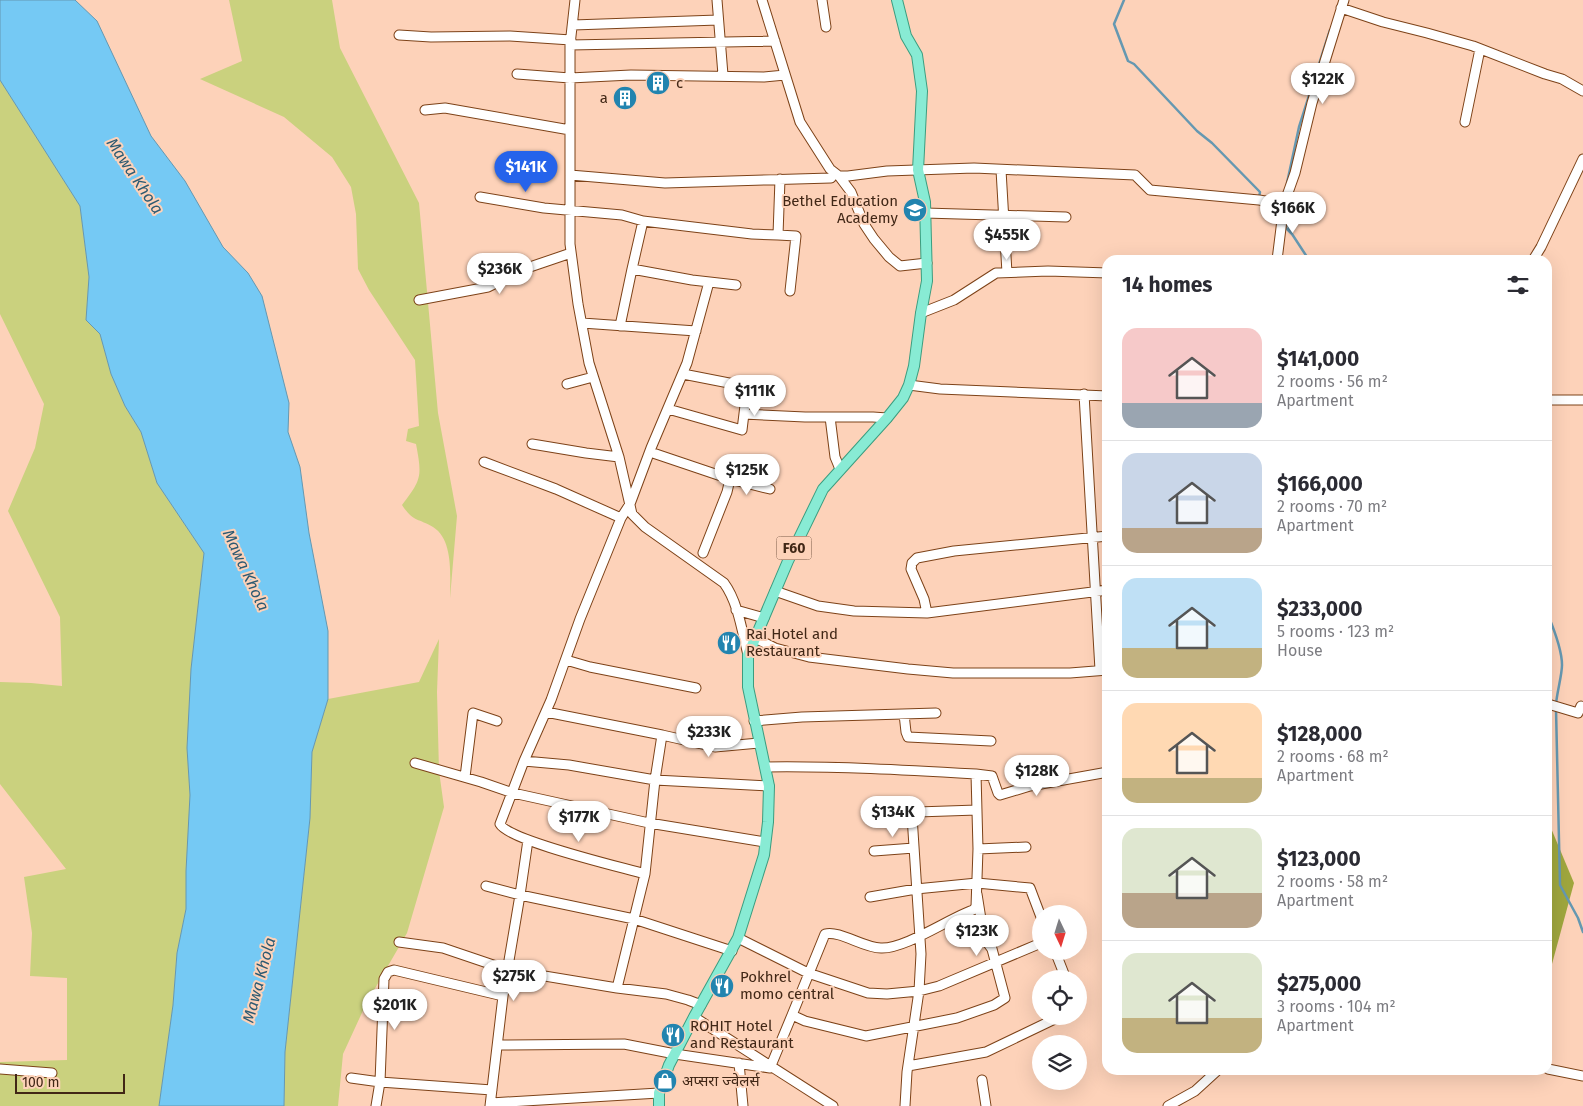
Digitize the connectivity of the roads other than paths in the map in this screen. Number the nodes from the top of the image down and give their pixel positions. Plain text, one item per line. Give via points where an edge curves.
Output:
1 (575, 0) edge
2 (717, 0) edge
3 (762, 0) edge
4 (822, 0) edge
5 (897, 0) edge
6 (1343, 4) edge
7 (718, 20) junction
8 (573, 25) junction
9 (826, 27) dead end
10 (399, 34) dead end
11 (775, 41) junction
12 (570, 42) junction
13 (720, 42) junction
14 (1480, 49) junction
15 (517, 74) dead end
16 (723, 75) junction
17 (785, 75) junction
18 (570, 78) junction
19 (1583, 91) edge
20 (425, 110) dead end
21 (1466, 122) dead end
22 (570, 130) junction
23 (1583, 159) edge
24 (918, 170) junction
25 (1001, 170) junction
26 (837, 174) junction
27 (570, 175) junction
28 (780, 179) junction
29 (480, 197) dead end
30 (1284, 204) junction
31 (570, 210) junction
32 (926, 213) junction
33 (1004, 214) junction
34 (1066, 216) dead end
35 (643, 221) junction
36 (778, 235) junction
37 (571, 253) junction
38 (1280, 255) edge
39 (1536, 255) edge
40 (927, 263) junction
41 (632, 269) junction
42 (1007, 273) junction
43 (1102, 274) edge
44 (709, 282) junction
45 (736, 285) dead end
46 (790, 291) dead end
47 (419, 300) dead end
48 (921, 313) junction
49 (582, 323) junction
50 (620, 326) junction
51 (696, 331) junction
52 (683, 374) junction
53 (593, 377) junction
54 (567, 384) dead end
55 (909, 385) junction
56 (1084, 394) junction
57 (1102, 396) edge
58 (1552, 400) edge
59 (1583, 400) edge
60 (668, 410) junction
61 (744, 414) junction
62 (830, 417) junction
63 (887, 418) junction
64 (532, 444) dead end
65 (650, 452) junction
66 (619, 457) junction
67 (484, 462) dead end
68 (840, 469) junction
69 (730, 479) junction
70 (770, 489) dead end
71 (630, 504) junction
72 (621, 518) junction
73 (1102, 537) edge
74 (1091, 538) junction
75 (703, 553) dead end
76 (1102, 590) edge
77 (775, 591) junction
78 (1094, 591) junction
79 (736, 610) junction
80 (927, 613) junction
81 (764, 618) junction
82 (755, 638) junction
83 (1102, 654) edge
84 (748, 655) junction
85 (566, 660) junction
86 (1102, 670) edge
87 (696, 688) dead end
88 (1552, 705) edge
89 (1581, 711) edge
90 (546, 712) junction
91 (904, 714) junction
92 (936, 714) dead end
93 (497, 721) dead end
94 (754, 721) junction
95 (662, 735) junction
96 (991, 741) dead end
97 (759, 743) junction
98 (524, 761) junction
99 (415, 764) dead end
100 (766, 768) junction
101 (1102, 773) edge
102 (976, 774) junction
103 (465, 777) junction
104 (655, 780) junction
105 (769, 786) junction
106 (512, 793) junction
107 (977, 810) junction
108 (649, 823) junction
109 (528, 840) junction
110 (765, 842) junction
111 (1026, 847) dead end
112 (914, 848) junction
113 (978, 849) junction
114 (874, 851) dead end
115 (645, 874) junction
116 (977, 883) junction
117 (486, 886) dead end
118 (916, 889) junction
119 (977, 894) junction
120 (520, 895) junction
121 (870, 897) dead end
122 (1036, 905) edge
123 (634, 920) junction
124 (920, 936) junction
125 (738, 938) junction
126 (399, 942) dead end
127 (1032, 947) edge
128 (732, 951) junction
129 (996, 962) junction
130 (508, 970) junction
131 (808, 973) junction
132 (617, 988) junction
133 (919, 991) junction
134 (503, 996) junction
135 (701, 1005) junction
136 (792, 1015) junction
137 (694, 1017) junction
138 (1042, 1025) edge
139 (913, 1027) junction
140 (498, 1045) junction
141 (675, 1054) junction
142 (738, 1063) junction
143 (908, 1066) junction
144 (770, 1068) junction
145 (0, 1069) edge
146 (1552, 1070) edge
147 (52, 1073) dead end
148 (1213, 1075) edge
149 (1583, 1076) edge
150 (351, 1078) dead end
151 (982, 1080) dead end
152 (380, 1082) junction
153 (492, 1090) junction
154 (659, 1094) junction
155 (490, 1104) edge
156 (376, 1106) edge
157 (659, 1106) edge
158 (743, 1106) edge
159 (833, 1106) edge
160 (905, 1106) edge
161 (986, 1106) edge
162 (1168, 1106) edge

1 - 8 street
2 - 7 street
3 - 11 street
4 - 9 street
5 - 24 main road, F60 via 920,74
6 - 14 street via 1370,18
6 - 30 street
7 - 8 street
7 - 13 street
8 - 12 street
10 - 12 street via 510,36
11 - 13 street
11 - 17 street
12 - 13 street
12 - 18 street
13 - 16 street
14 - 19 street via 1562,79
14 - 21 street
15 - 18 street
16 - 17 street
16 - 18 street
17 - 26 street via 800,122 830,169
18 - 22 street
20 - 22 street via 445,108
22 - 27 street
23 - 39 street
24 - 25 street
24 - 26 street via 848,176
24 - 32 main road, F60
25 - 30 street via 1136,175 1150,190
25 - 33 street
26 - 28 street via 831,178
26 - 40 street via 851,192 864,224 889,257 900,266
27 - 28 street via 665,183
27 - 31 street
28 - 36 street
29 - 31 street
30 - 38 street
31 - 35 street via 622,215
31 - 37 street
32 - 33 street
32 - 40 main road, F60
33 - 34 street
33 - 42 street
35 - 36 street
35 - 41 street
36 - 46 street via 796,236
37 - 47 street via 524,269 488,287
37 - 49 street
40 - 48 main road, F60
41 - 44 street
41 - 50 street
42 - 43 street
42 - 48 street via 996,273 954,300
44 - 45 street
44 - 51 street
48 - 55 main road, F60
49 - 50 street
49 - 53 street
50 - 51 street
51 - 52 street
52 - 60 street
52 - 61 street via 747,389
53 - 54 street
53 - 66 street
55 - 56 street
55 - 63 main road, F60
56 - 57 street
56 - 74 street
58 - 59 street
60 - 61 street via 742,430
60 - 65 street
61 - 62 street
62 - 63 street
62 - 68 street via 835,457
63 - 68 main road, F60
64 - 66 street
65 - 69 street
65 - 71 street
66 - 71 street
67 - 72 street
68 - 77 main road, F60 via 823,489
69 - 70 street
69 - 75 street
71 - 72 street
71 - 79 street via 632,514 645,527 724,582
72 - 85 street
73 - 74 street
74 - 78 street
74 - 80 street via 954,551 917,558 911,569
76 - 78 street
77 - 80 street via 818,606 854,611
77 - 81 main road, F60
78 - 80 street
78 - 83 street
79 - 81 street
79 - 84 street
81 - 82 main road, F60
82 - 84 main road, F60
82 - 86 street via 775,648 809,657 908,669 953,673
84 - 94 main road, F60 via 748,687
85 - 87 street
85 - 90 street
88 - 89 street
90 - 95 street
90 - 98 street
91 - 92 street
91 - 94 street
91 - 96 street via 908,737
93 - 103 street via 473,713
94 - 97 main road, F60
95 - 97 street via 714,747
95 - 104 street
97 - 100 main road, F60
98 - 104 street via 569,765
98 - 106 street
99 - 103 street
100 - 102 street via 816,766
100 - 105 main road, F60
101 - 102 street via 1000,795 992,776
102 - 107 street
103 - 106 street
104 - 105 street
104 - 108 street
105 - 110 main road, F60
106 - 108 street
106 - 109 street via 500,824
107 - 112 street via 914,814
107 - 113 street
108 - 110 street
108 - 115 street
109 - 115 street
109 - 120 street
110 - 125 main road, F60 via 764,855
111 - 113 street
112 - 114 street
112 - 118 street
113 - 116 street
115 - 123 street
116 - 118 street
116 - 119 street
116 - 122 street via 1030,888
117 - 120 street
118 - 121 street
118 - 124 street
119 - 124 street via 973,910
119 - 129 street via 984,938
120 - 123 street
120 - 130 street
123 - 128 street
123 - 132 street
124 - 131 street via 883,948 828,933
124 - 133 street
125 - 128 main road, F60
125 - 131 street
126 - 130 street via 443,948
127 - 129 street
128 - 135 main road, F60
129 - 133 street
129 - 139 street via 1003,1001 957,1018
130 - 132 street
130 - 134 street
131 - 133 street via 868,993
131 - 136 street
132 - 135 street via 666,994
133 - 139 street
134 - 140 street
134 - 152 street via 394,970 388,972 384,979
135 - 137 main road, F60
136 - 139 street via 866,1036
136 - 144 street
137 - 141 main road, F60
137 - 144 street
138 - 143 street via 986,1052
139 - 143 street
140 - 141 street via 624,1044
140 - 153 street
141 - 142 street
141 - 154 main road, F60
142 - 144 street
142 - 158 street
143 - 160 street
144 - 159 street
145 - 147 street
146 - 149 street
148 - 162 street via 1195,1091
150 - 152 street
151 - 161 street
152 - 153 street
152 - 156 street
153 - 155 street
154 - 155 street
154 - 157 main road, F60

